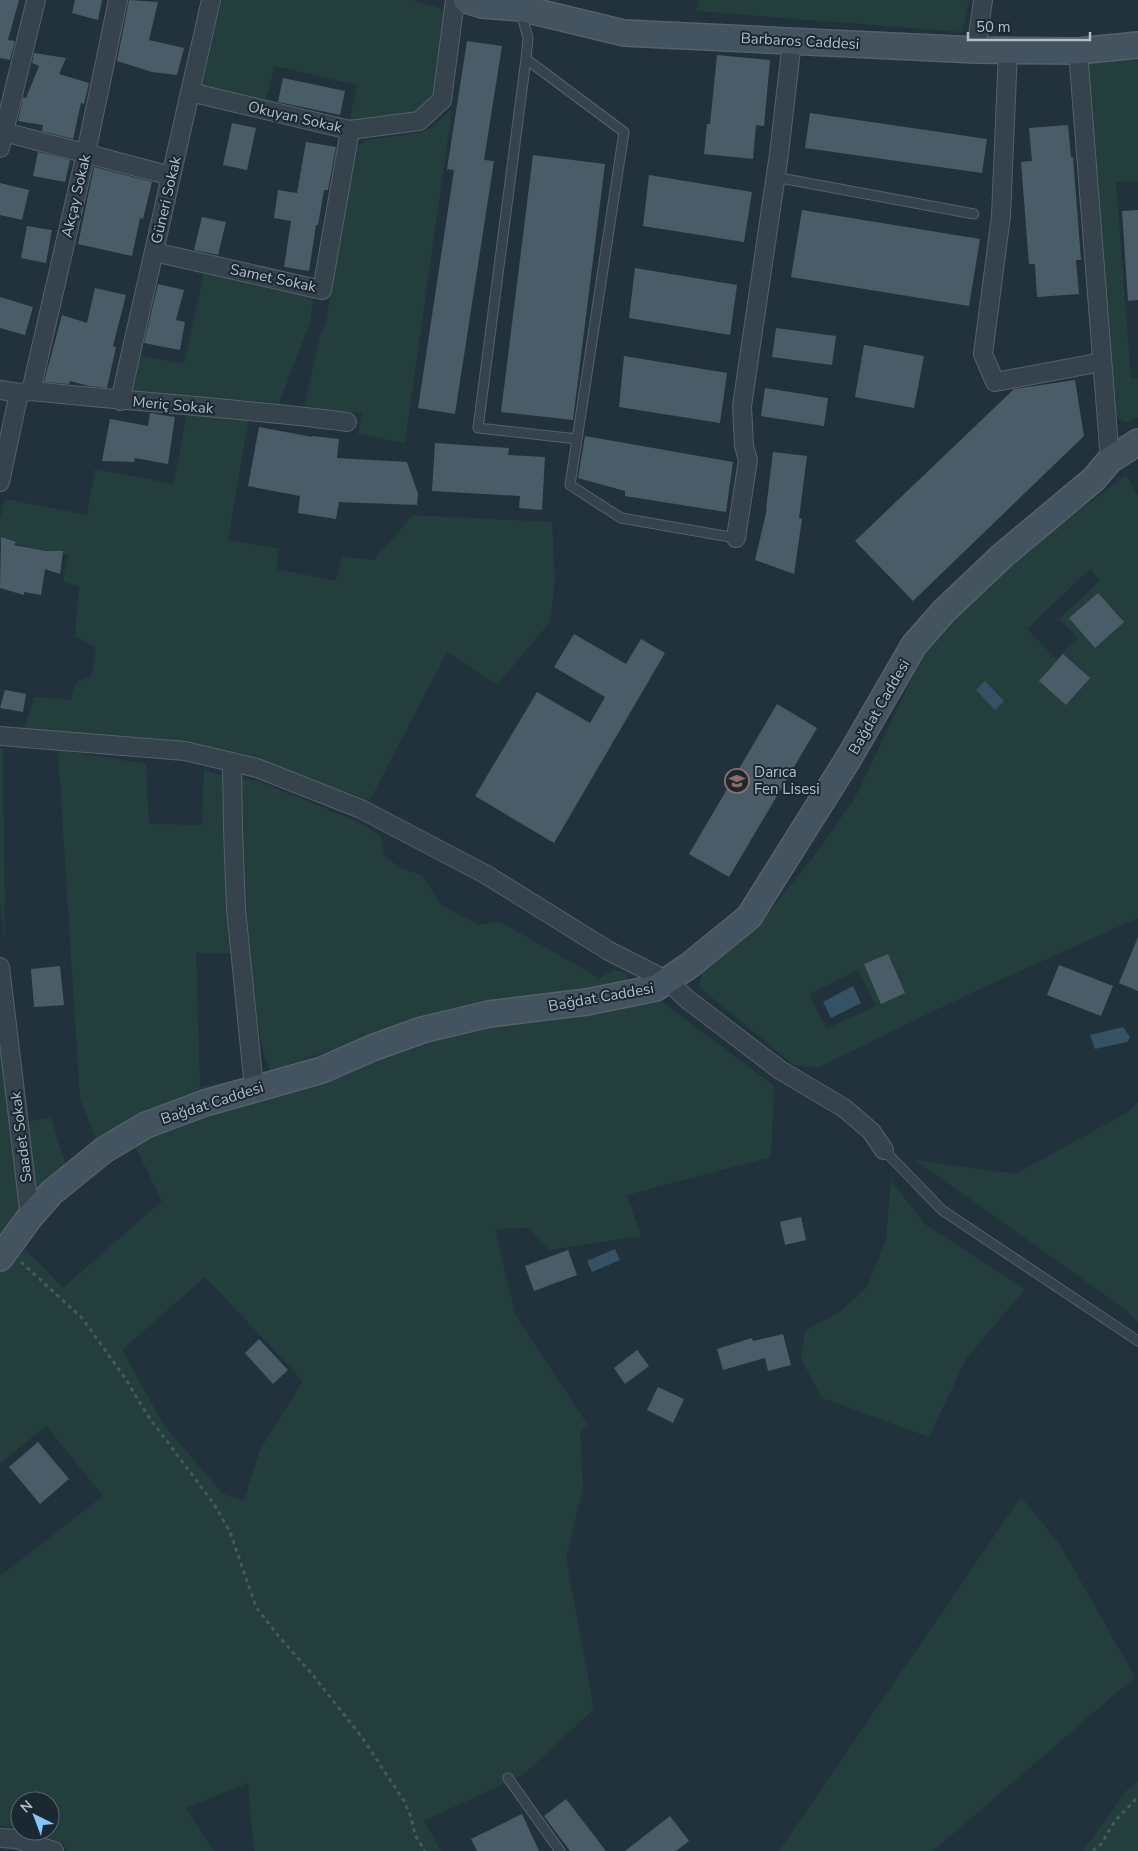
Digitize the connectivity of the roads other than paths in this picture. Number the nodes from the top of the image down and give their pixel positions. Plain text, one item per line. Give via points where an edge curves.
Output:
1 (36, 0) edge
2 (118, 0) edge
3 (211, 0) edge
4 (455, 0) edge
5 (466, 0) edge
6 (983, 0) edge
7 (521, 4) edge
8 (792, 41) junction
9 (1138, 46) edge
10 (976, 50) junction
11 (1008, 50) junction
12 (1078, 51) junction
13 (526, 59) junction
14 (190, 92) junction
15 (5, 106) edge
16 (350, 130) junction
17 (2, 140) edge
18 (86, 153) junction
19 (171, 176) junction
20 (775, 177) junction
21 (974, 214) dead end
22 (154, 252) junction
23 (1102, 362) junction
24 (0, 390) edge
25 (25, 392) junction
26 (120, 401) junction
27 (347, 422) dead end
28 (577, 439) junction
29 (1138, 442) edge
30 (1110, 460) junction
31 (0, 482) edge
32 (736, 538) joint
33 (0, 736) edge
34 (232, 762) junction
35 (0, 967) edge
36 (668, 981) junction
37 (254, 1088) junction
38 (884, 1150) joint
39 (30, 1217) junction
40 (3, 1254) edge
41 (1138, 1341) edge
42 (508, 1778) dead end
43 (0, 1838) edge
44 (54, 1851) edge
45 (560, 1851) edge

1 - 15 street
2 - 18 street, Akçay Sokak
3 - 14 street, Güneri Sokak
4 - 16 street, Okuyan Sokak via 442,100 419,121
5 - 7 street, Barbaros Caddesi via 482,5
6 - 10 street
7 - 8 street, Barbaros Caddesi via 624,33
7 - 13 lane via 528,38
8 - 10 street, Barbaros Caddesi
8 - 20 street
9 - 12 street, Barbaros Caddesi
10 - 11 street, Barbaros Caddesi
11 - 12 street, Barbaros Caddesi
11 - 23 street via 1001,216 983,354 995,382
12 - 23 street
13 - 28 lane via 624,132
13 - 28 lane via 478,428
14 - 16 street, Okuyan Sokak
14 - 19 street, Güneri Sokak
15 - 17 street
16 - 22 street, Samet Sokak via 322,290
17 - 18 street
18 - 19 street
18 - 25 street, Akçay Sokak
19 - 22 street, Güneri Sokak
20 - 21 lane
20 - 32 street via 742,406 748,460
22 - 26 street, Güneri Sokak
23 - 30 street
24 - 25 street, Meriç Sokak
25 - 26 street, Meriç Sokak
25 - 31 street
26 - 27 street, Meriç Sokak via 293,414
28 - 32 lane via 570,485 621,518
29 - 30 street, Bağdat Caddesi
30 - 36 street, Bağdat Caddesi via 1094,478 1002,556 944,611 914,645 850,756 749,917
33 - 34 street via 185,752
34 - 36 street via 291,780 361,809 485,874 609,951
34 - 37 street via 236,909
35 - 39 street, Saadet Sokak
36 - 37 street, Bağdat Caddesi via 656,988 596,1000 490,1014 422,1030 322,1070
36 - 38 street via 780,1070 844,1108 871,1131
37 - 39 street, Bağdat Caddesi via 146,1125 104,1150 51,1193
38 - 41 lane via 942,1210
39 - 40 street, Bağdat Caddesi
42 - 45 lane
43 - 44 street via 16,1839

